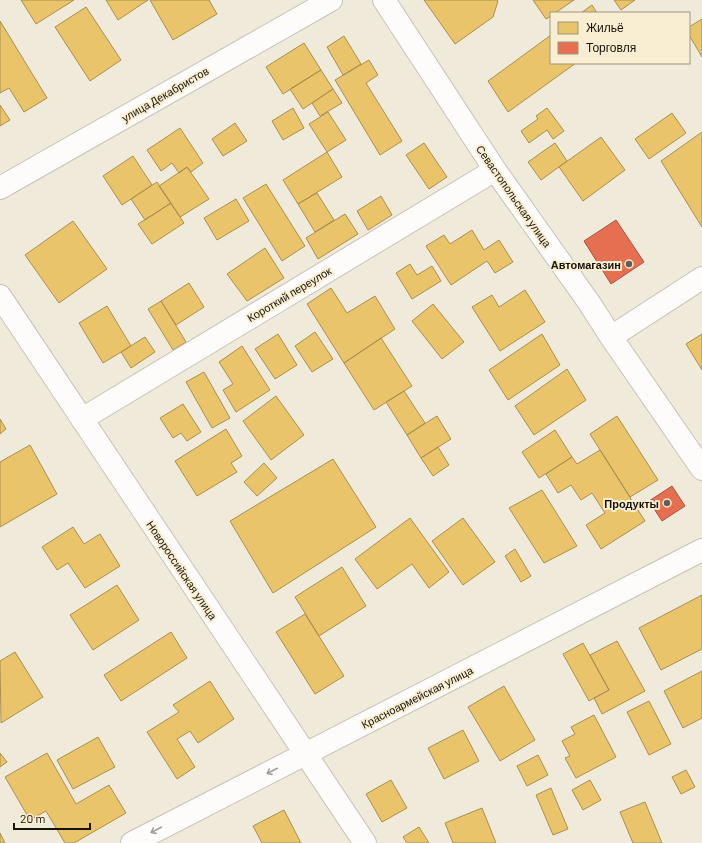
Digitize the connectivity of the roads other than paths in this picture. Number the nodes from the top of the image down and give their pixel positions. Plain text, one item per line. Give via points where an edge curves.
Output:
1 (331, 0) edge
2 (384, 0) edge
3 (495, 170) junction
4 (0, 188) edge
5 (702, 278) edge
6 (0, 296) edge
7 (611, 337) junction
8 (82, 419) junction
9 (702, 469) edge
10 (702, 550) edge
11 (307, 753) junction
12 (132, 843) edge
13 (366, 843) edge

1 - 4 street, улица Декабристов
2 - 3 street, Севастопольская улица
3 - 7 street, Севастопольская улица
3 - 8 street, Короткий переулок
5 - 7 street
6 - 8 street, Новороссийская улица
7 - 9 street, Севастопольская улица
8 - 11 street, Новороссийская улица via 290,732
10 - 11 street, Красноармейская улица
11 -> 12 street, Красноармейская улица
11 - 13 street, Новороссийская улица

